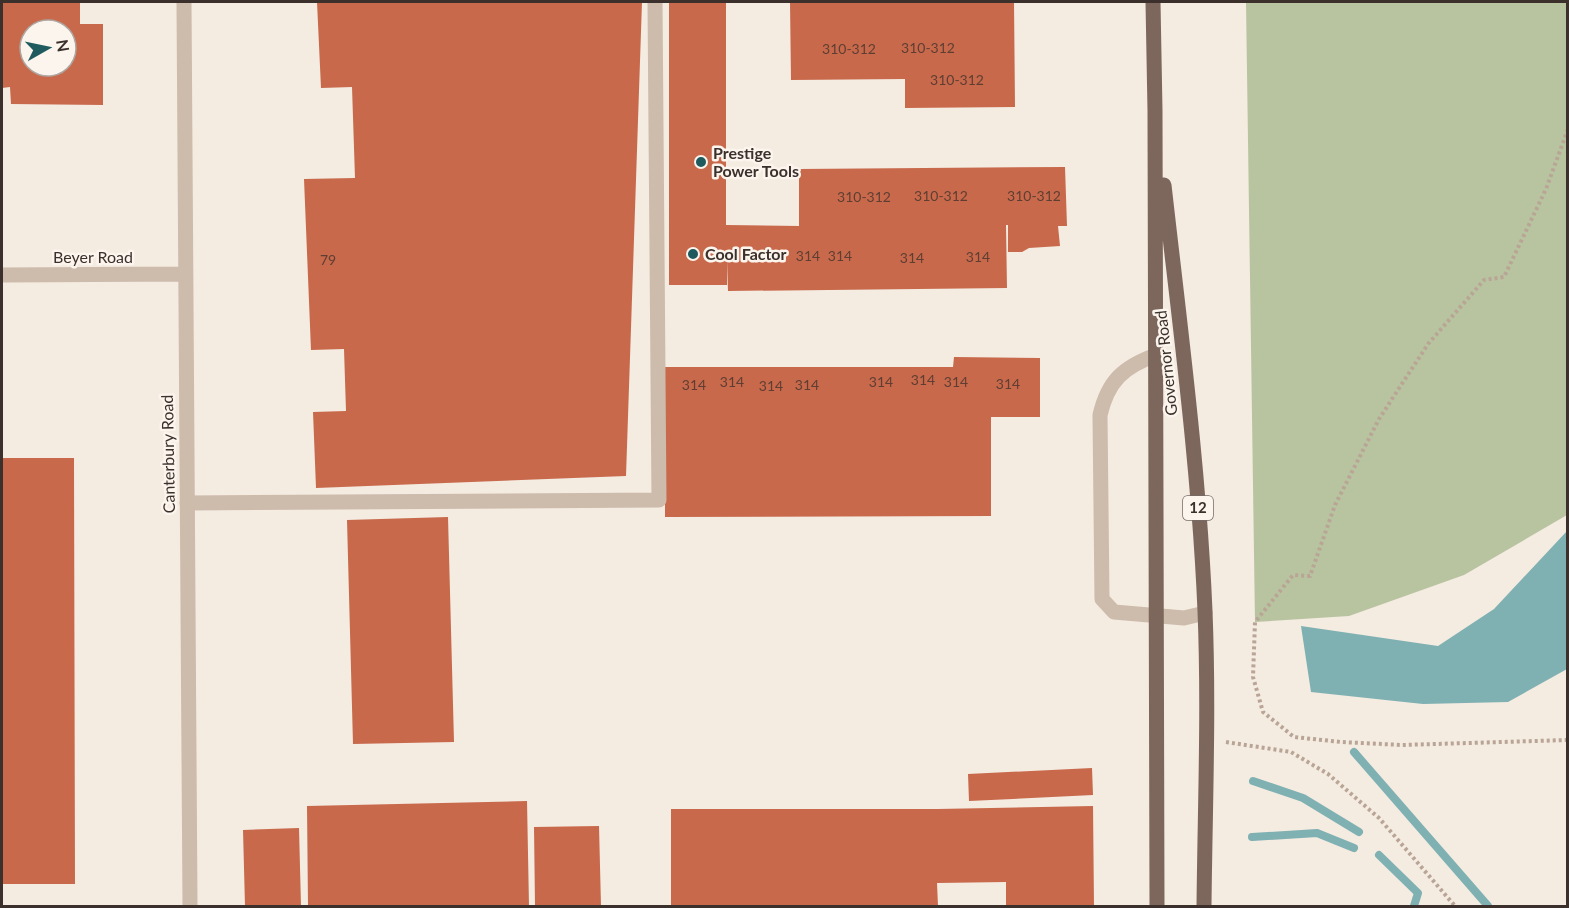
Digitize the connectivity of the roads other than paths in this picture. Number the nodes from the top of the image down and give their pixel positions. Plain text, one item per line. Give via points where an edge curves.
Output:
1 (183, 2) edge
2 (655, 2) edge
3 (1153, 2) edge
4 (1155, 111) junction
5 (184, 274) junction
6 (2, 275) edge
7 (1156, 355) junction
8 (187, 503) junction
9 (1205, 613) junction
10 (1157, 617) junction
11 (190, 906) edge
12 (1157, 906) edge
13 (1204, 906) edge

1 - 5 street, Canterbury Road
2 - 8 street via 659,500
3 - 4 main road, Governor Road / 12
4 - 7 main road, Governor Road / 12
4 - 9 main road, Governor Road / 12 via 1195,472
5 - 6 street, Beyer Road
5 - 8 street, Canterbury Road
7 - 10 main road, Governor Road / 12
7 - 10 street, Governor Road via 1121,374 1105,395 1100,415 1102,599 1114,612
8 - 11 street, Canterbury Road
9 - 10 street, Governor Road via 1184,618
9 - 13 main road, Governor Road / 12
10 - 12 main road, Governor Road / 12

